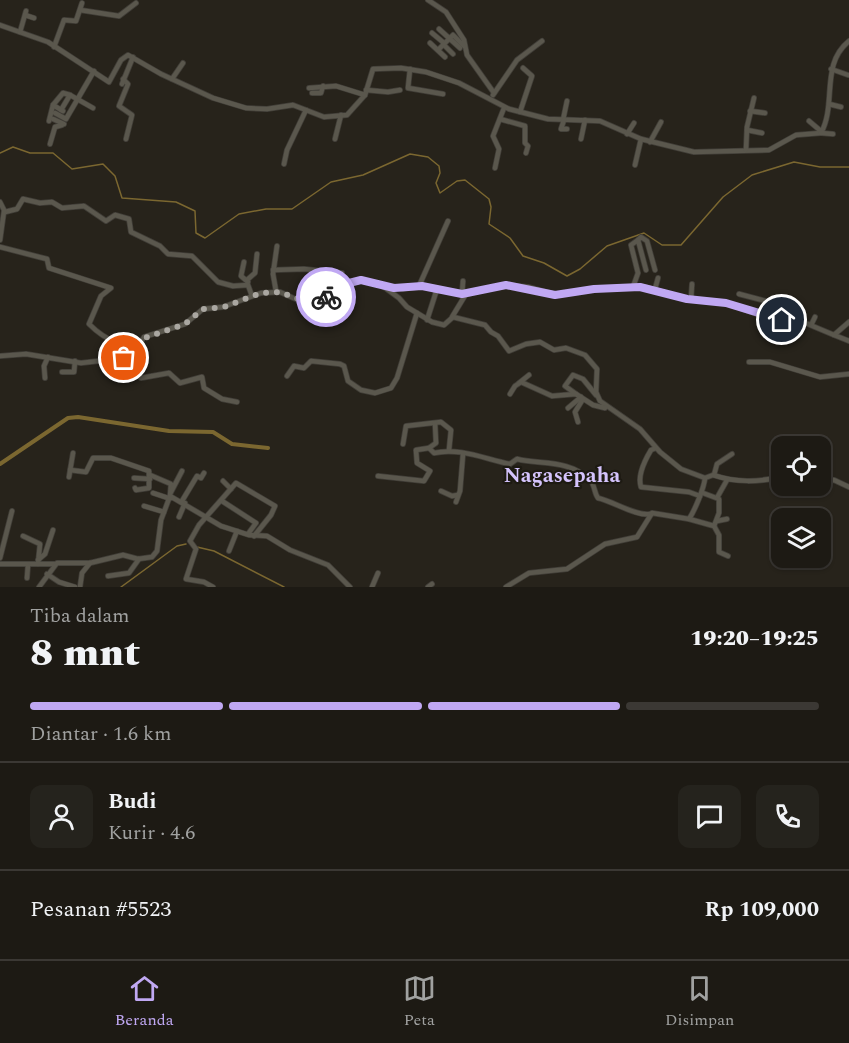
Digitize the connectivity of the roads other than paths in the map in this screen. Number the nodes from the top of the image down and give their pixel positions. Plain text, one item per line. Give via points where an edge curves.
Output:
1 (428, 0) edge
2 (81, 3) dead end
3 (136, 3) dead end
4 (80, 10) junction
5 (34, 18) dead end
6 (0, 25) edge
7 (439, 29) dead end
8 (20, 32) junction
9 (432, 33) dead end
10 (449, 38) junction
11 (542, 40) dead end
12 (849, 41) edge
13 (430, 43) dead end
14 (443, 44) junction
15 (54, 47) junction
16 (462, 48) junction
17 (438, 50) junction
18 (453, 54) dead end
19 (133, 57) junction
20 (445, 57) dead end
21 (183, 63) dead end
22 (523, 68) dead end
23 (410, 69) junction
24 (831, 69) junction
25 (94, 71) junction
26 (848, 75) edge
27 (172, 79) junction
28 (395, 84) dead end
29 (323, 86) junction
30 (309, 88) dead end
31 (400, 90) dead end
32 (393, 91) junction
33 (365, 92) junction
34 (381, 92) junction
35 (312, 93) dead end
36 (494, 93) junction
37 (443, 94) dead end
38 (70, 95) junction
39 (76, 98) junction
40 (380, 98) dead end
41 (754, 98) dead end
42 (490, 100) junction
43 (567, 101) dead end
44 (829, 104) junction
45 (53, 105) junction
46 (841, 107) dead end
47 (93, 108) dead end
48 (504, 108) junction
49 (61, 110) junction
50 (306, 110) junction
51 (750, 111) junction
52 (520, 112) junction
53 (55, 113) dead end
54 (765, 113) dead end
55 (341, 115) junction
56 (67, 116) junction
57 (131, 118) junction
58 (500, 119) junction
59 (563, 120) junction
60 (585, 120) junction
61 (137, 121) dead end
62 (809, 121) dead end
63 (661, 122) dead end
64 (634, 123) dead end
65 (62, 125) junction
66 (567, 129) dead end
67 (747, 130) junction
68 (762, 133) dead end
69 (822, 133) junction
70 (627, 134) junction
71 (833, 134) dead end
72 (126, 139) dead end
73 (335, 139) dead end
74 (581, 139) dead end
75 (641, 139) junction
76 (650, 142) junction
77 (58, 143) dead end
78 (746, 150) junction
79 (526, 153) dead end
80 (284, 164) dead end
81 (635, 165) dead end
82 (495, 168) dead end
83 (0, 202) edge
84 (4, 211) junction
85 (448, 220) dead end
86 (0, 240) edge
87 (638, 240) junction
88 (278, 246) dead end
89 (0, 247) edge
90 (257, 254) dead end
91 (243, 262) dead end
92 (273, 270) junction
93 (646, 270) dead end
94 (655, 270) dead end
95 (342, 273) dead end
96 (658, 278) dead end
97 (463, 280) dead end
98 (247, 282) junction
99 (692, 284) dead end
100 (383, 286) junction
101 (419, 286) junction
102 (633, 287) junction
103 (406, 289) junction
104 (437, 289) junction
105 (655, 290) junction
106 (276, 291) junction
107 (464, 294) junction
108 (739, 294) dead end
109 (252, 296) junction
110 (691, 299) junction
111 (401, 301) junction
112 (417, 313) junction
113 (452, 317) junction
114 (815, 317) dead end
115 (427, 320) junction
116 (782, 320) junction
117 (849, 322) edge
118 (811, 325) junction
119 (834, 334) junction
120 (849, 341) edge
121 (404, 351) junction
122 (134, 353) junction
123 (412, 355) dead end
124 (0, 356) edge
125 (48, 357) junction
126 (116, 359) junction
127 (75, 361) junction
128 (749, 362) dead end
129 (110, 371) dead end
130 (62, 372) dead end
131 (849, 374) edge
132 (529, 375) dead end
133 (287, 376) dead end
134 (45, 378) dead end
135 (519, 383) junction
136 (510, 394) dead end
137 (576, 394) junction
138 (596, 396) junction
139 (582, 398) junction
140 (237, 402) dead end
141 (568, 408) dead end
142 (616, 412) junction
143 (578, 422) dead end
144 (435, 423) junction
145 (403, 444) dead end
146 (429, 448) junction
147 (656, 448) junction
148 (449, 450) junction
149 (73, 453) dead end
150 (463, 454) junction
151 (732, 454) dead end
152 (70, 470) junction
153 (182, 471) dead end
154 (204, 473) dead end
155 (378, 476) dead end
156 (714, 476) junction
157 (69, 477) dead end
158 (150, 477) junction
159 (134, 478) dead end
160 (705, 478) junction
161 (771, 479) edge
162 (727, 480) junction
163 (831, 480) edge
164 (223, 481) dead end
165 (176, 487) junction
166 (849, 487) edge
167 (135, 488) dead end
168 (231, 489) junction
169 (188, 491) junction
170 (441, 491) dead end
171 (153, 493) dead end
172 (170, 495) junction
173 (459, 495) junction
174 (701, 495) junction
175 (718, 496) junction
176 (222, 501) junction
177 (184, 502) junction
178 (456, 502) dead end
179 (144, 506) dead end
180 (12, 511) dead end
181 (164, 512) junction
182 (650, 514) junction
183 (179, 517) dead end
184 (207, 517) junction
185 (689, 519) junction
186 (727, 519) dead end
187 (716, 524) junction
188 (53, 530) dead end
189 (237, 531) junction
190 (248, 534) junction
191 (23, 536) dead end
192 (254, 536) junction
193 (229, 551) dead end
194 (728, 556) dead end
195 (0, 558) edge
196 (139, 559) junction
197 (38, 562) junction
198 (90, 562) junction
199 (0, 564) edge
200 (55, 564) junction
201 (28, 565) junction
202 (378, 573) dead end
203 (47, 574) junction
204 (108, 576) dead end
205 (27, 578) dead end
206 (39, 587) edge
207 (75, 587) edge
208 (80, 587) edge
209 (213, 587) edge
210 (350, 587) edge
211 (372, 587) edge
212 (506, 587) edge

1 - 16 street via 445,10 464,40
2 - 4 street
3 - 4 street via 119,16
4 - 15 street via 76,21 64,20
5 - 8 street via 25,13
6 - 8 street
7 - 10 street
8 - 15 street
9 - 14 street
10 - 14 street
10 - 16 street via 454,35
11 - 36 street via 517,60
12 - 24 street via 834,57
13 - 17 street
14 - 17 street
14 - 18 street
15 - 25 street
16 - 36 street
17 - 20 street
19 - 25 street via 123,58 110,81
19 - 27 street
19 - 57 street via 122,82 128,84 119,106 132,114
21 - 27 street
22 - 52 street via 532,76
23 - 33 street via 374,68
23 - 37 street via 408,88
23 - 42 street via 455,82
24 - 26 street
24 - 44 street
25 - 39 street
27 - 50 street via 246,108 293,105
28 - 32 street
29 - 30 street
29 - 33 street
29 - 35 street via 321,93
31 - 32 street
32 - 34 street
33 - 34 street
33 - 55 street via 349,114
34 - 40 street
36 - 42 street
38 - 39 street
38 - 45 street via 63,93
38 - 49 street
39 - 47 street
39 - 56 street
41 - 51 street
42 - 48 street
43 - 59 street
44 - 46 street
44 - 69 street
45 - 49 street
45 - 65 street via 51,120
48 - 52 street
48 - 58 street
49 - 56 street
50 - 55 street via 325,117
50 - 80 street
51 - 54 street
51 - 67 street
52 - 59 street
53 - 56 street
55 - 73 street
56 - 65 street
57 - 61 street
57 - 72 street
58 - 79 street via 525,126
58 - 82 street via 494,136 499,148
59 - 60 street
59 - 66 street via 561,129
60 - 70 street via 603,122
60 - 74 street
62 - 69 street
63 - 76 street
64 - 70 street
65 - 77 street via 56,127 50,142
67 - 68 street
67 - 78 street
69 - 71 street
69 - 78 street via 796,135 770,150
70 - 75 street
75 - 76 street
75 - 81 street
76 - 78 street via 704,153
83 - 84 street
84 - 86 street
84 - 98 street via 15,210 23,199 52,202 62,208 84,206 106,221 116,215 130,220 130,231 168,254 192,256 218,282 233,286
85 - 101 street
87 - 93 street
87 - 94 street via 641,237 647,241
87 - 102 street via 631,245 639,273
88 - 92 street
89 - 126 street via 47,259 49,268 111,288 102,294 89,323 116,342
90 - 98 street via 255,274
91 - 98 street via 241,276
92 - 95 street
92 - 106 street
96 - 105 street
97 - 107 street
98 - 109 street
99 - 110 street
100 - 103 street
100 - 106 street via 357,280 339,293 309,301
100 - 111 street
101 - 103 street
101 - 104 street
102 - 105 street
102 - 107 street via 557,295 506,285
103 - 111 street
104 - 107 street
104 - 115 street
105 - 110 street
106 - 109 street
107 - 113 street
108 - 116 street via 780,305 784,308
109 - 122 street via 224,307 203,309 185,324 144,337
110 - 116 street via 723,302
111 - 112 street
112 - 115 street
112 - 121 street
113 - 115 street via 444,325
113 - 138 street via 486,325 509,351 540,342 554,350 566,348 585,355 597,369
114 - 118 street
116 - 118 street
117 - 119 street
118 - 119 street
119 - 120 street
121 - 123 street
121 - 133 street via 394,385 377,393 349,382 340,364 311,361 304,368 294,366
122 - 126 street
122 - 140 street via 138,360 137,375 141,378 169,373 180,383 202,377 204,388 222,399
124 - 125 street
125 - 127 street
125 - 134 street
126 - 127 street
126 - 129 street
127 - 130 street via 74,372
128 - 131 street via 770,362 820,377
132 - 135 street
135 - 136 street
135 - 137 street via 554,396
137 - 138 street via 565,387 573,375 583,379
137 - 139 street
138 - 142 street
139 - 141 street
139 - 142 street
139 - 143 street via 575,413
142 - 147 street via 640,429
144 - 145 street via 405,426
144 - 146 street via 436,442
144 - 148 street via 444,423 450,429
146 - 148 street via 434,453
146 - 155 street via 418,449 415,454 417,462 430,471 424,481
147 - 160 street via 681,469
147 - 174 street via 646,458 639,480 641,487
148 - 150 street
149 - 152 street
150 - 173 street
150 - 182 street via 510,464 517,459 556,462 590,481 598,498 642,515
151 - 156 street via 717,464
152 - 157 street
152 - 158 street via 86,472 93,459 109,458 143,467
153 - 165 street
154 - 169 street
156 - 160 street
156 - 162 street
158 - 159 street
158 - 167 street via 148,489
158 - 172 street via 170,484
160 - 174 street
161 - 162 street
162 - 175 street
163 - 166 street
164 - 168 street
165 - 169 street
165 - 172 street
168 - 176 street
168 - 192 street via 238,483 274,505 271,516
169 - 177 street
170 - 173 street
171 - 172 street
172 - 177 street
172 - 181 street
173 - 178 street
174 - 175 street
174 - 185 street
175 - 187 street
176 - 184 street
176 - 190 street via 256,523
177 - 183 street
177 - 184 street
179 - 181 street
180 - 195 street
181 - 196 street via 157,552 150,558
182 - 185 street
182 - 212 street via 637,537 605,544 567,569 530,573
184 - 189 street
184 - 209 street via 190,542 196,549 186,578
185 - 187 street
186 - 187 street
187 - 194 street via 719,553
188 - 197 street
189 - 190 street
189 - 193 street
190 - 192 street
191 - 197 street via 39,542
192 - 210 street via 268,536 290,550 330,566
196 - 198 street via 123,555
196 - 204 street via 129,573
197 - 200 street
197 - 201 street
198 - 200 street
198 - 208 street via 82,573
199 - 201 street
200 - 203 street
201 - 205 street
202 - 211 street
203 - 206 street
203 - 207 street

